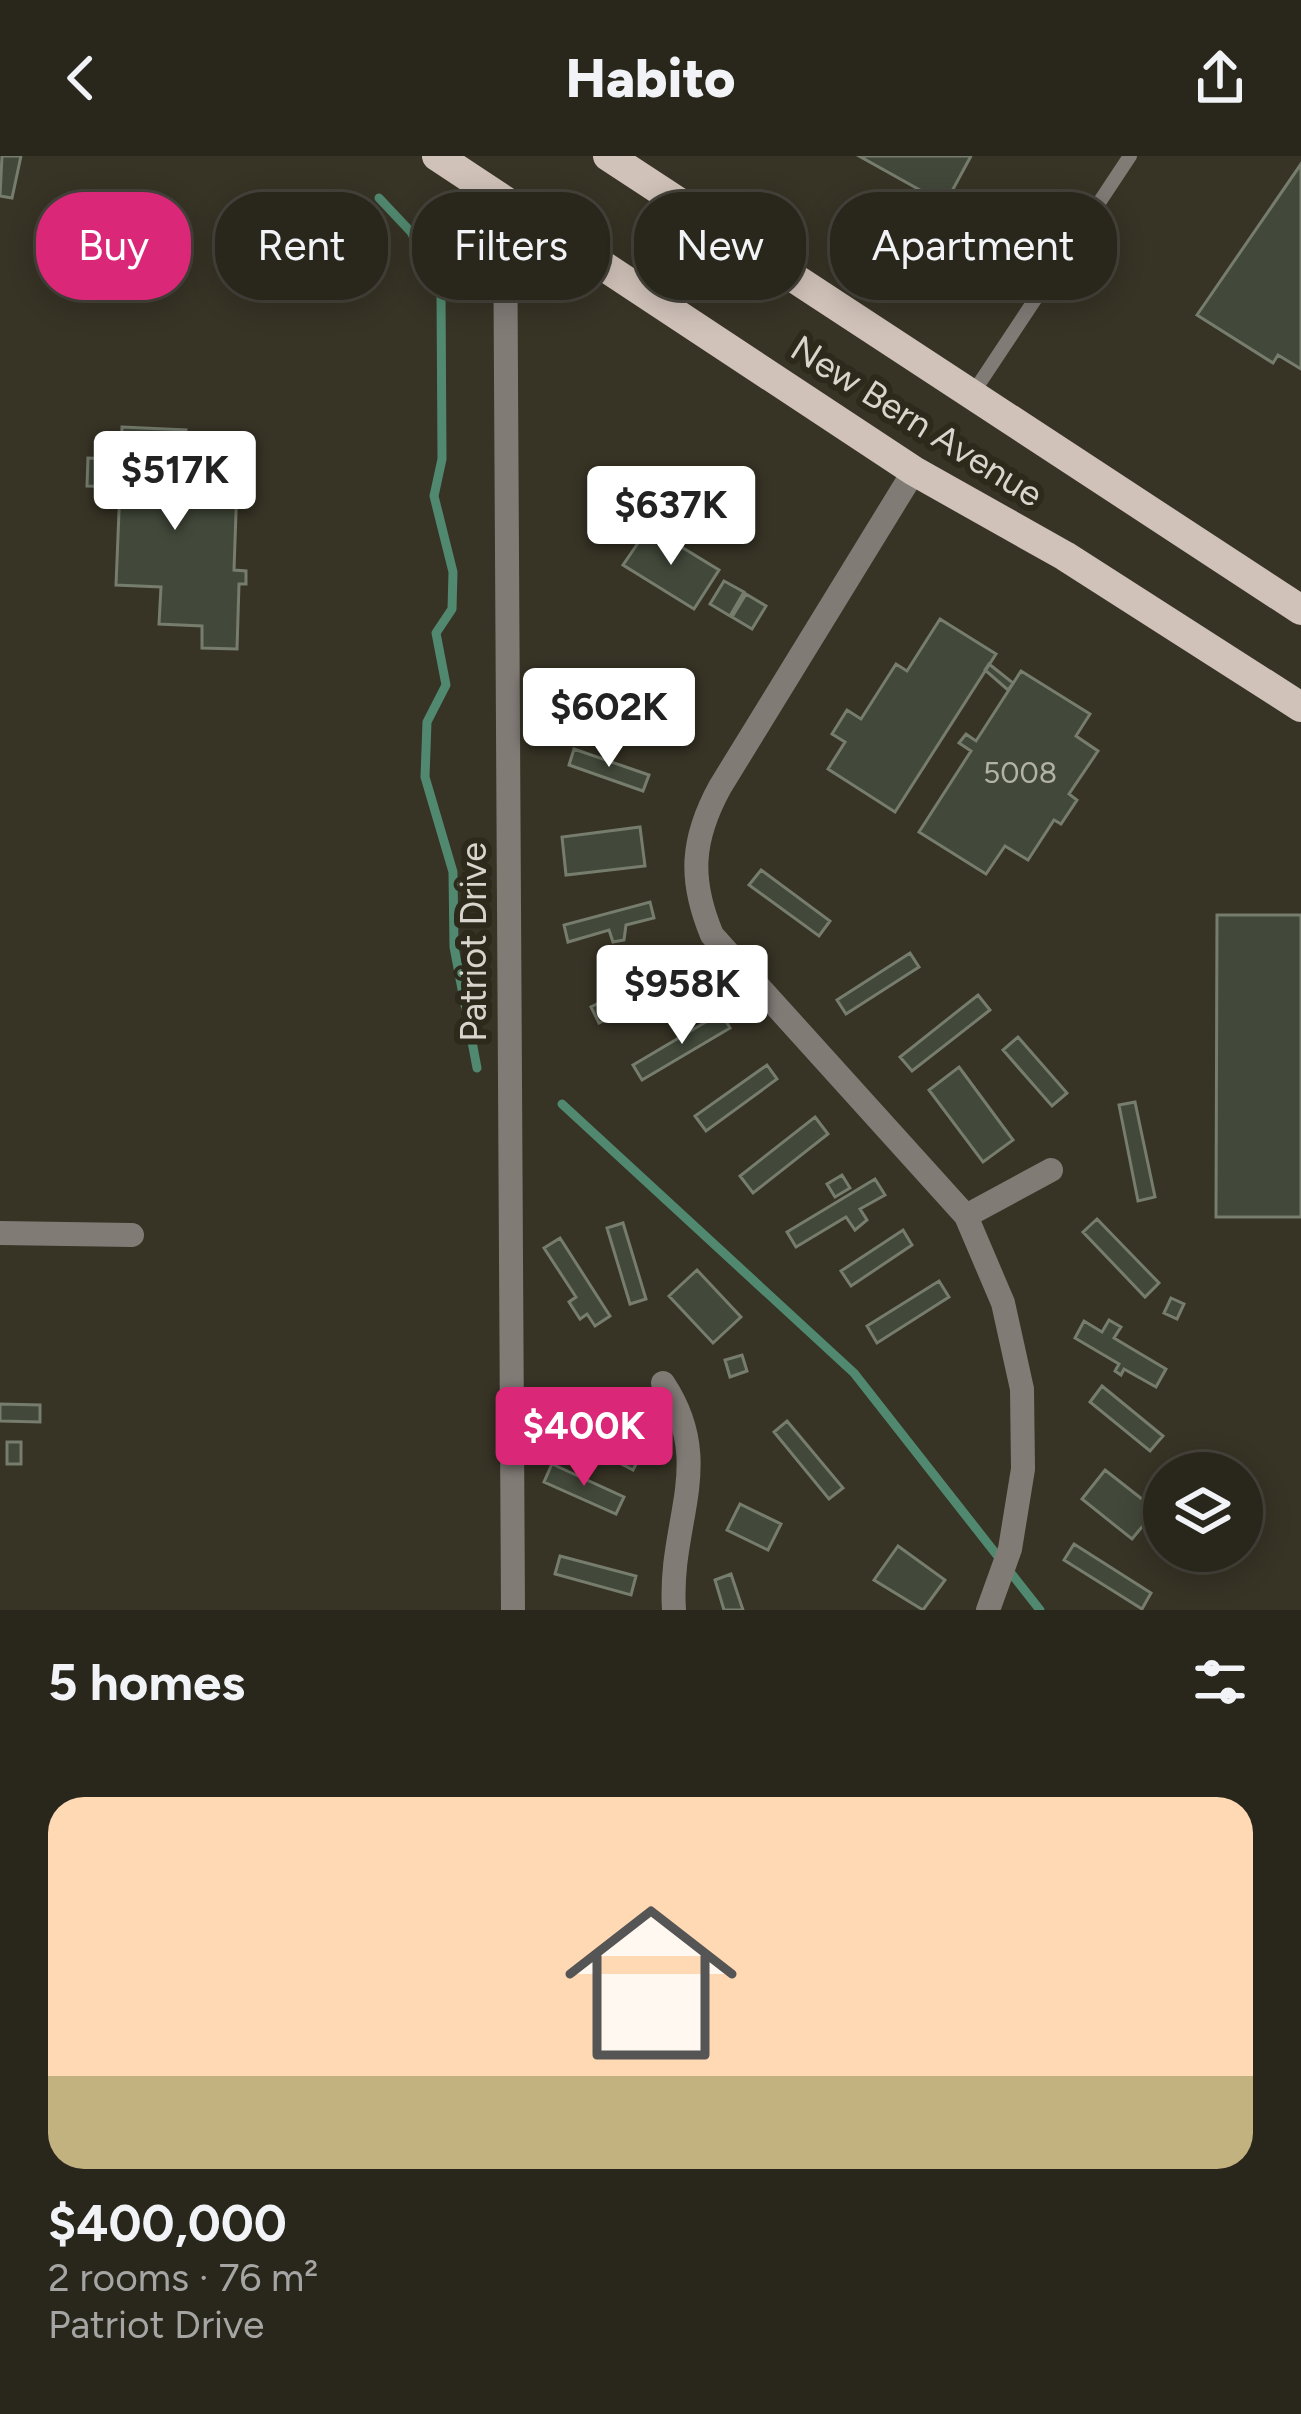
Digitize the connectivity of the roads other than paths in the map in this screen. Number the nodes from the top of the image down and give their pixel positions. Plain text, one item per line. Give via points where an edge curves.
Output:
1 (436, 156) edge
2 (608, 156) edge
3 (1130, 156) edge
4 (490, 192) edge
5 (610, 271) edge
6 (505, 300) edge
7 (971, 396) junction
8 (914, 471) junction
9 (1301, 610) edge
10 (1301, 706) edge
11 (1051, 1170) dead end
12 (966, 1216) junction
13 (0, 1233) edge
14 (132, 1235) dead end
15 (663, 1383) dead end
16 (512, 1610) edge
17 (674, 1610) edge
18 (988, 1610) edge

1 - 4 main road, New Bern Avenue
2 - 7 main road, New Bern Avenue
3 - 7 lane
5 - 8 main road, New Bern Avenue
6 - 16 street, Patriot Drive
7 - 9 main road, New Bern Avenue
8 - 10 main road, New Bern Avenue
8 - 12 street via 720,787 701,821 694,860 697,899 712,935
11 - 12 street
12 - 18 street via 1005,1310 1024,1429 1018,1509
13 - 14 street
15 - 17 street via 686,1418 690,1472

